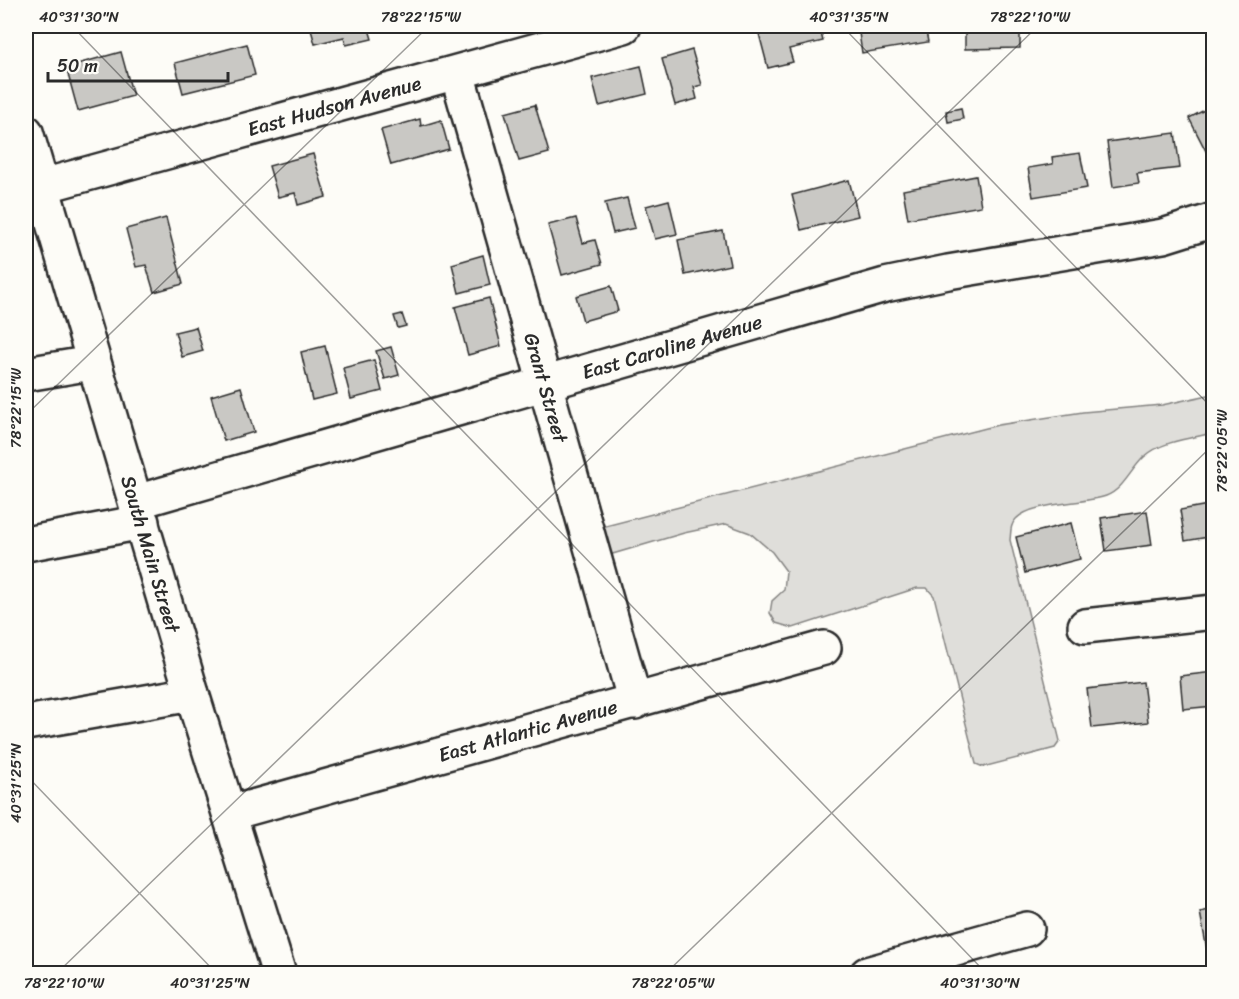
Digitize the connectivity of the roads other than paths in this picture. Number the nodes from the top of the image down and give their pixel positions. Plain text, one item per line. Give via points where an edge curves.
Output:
1 (624, 26) edge
2 (457, 73) junction
3 (26, 132) edge
4 (39, 198) edge
5 (1213, 225) edge
6 (92, 363) junction
7 (26, 374) edge
8 (546, 384) junction
9 (139, 512) junction
10 (26, 544) edge
11 (1214, 612) edge
12 (1085, 626) dead end
13 (824, 648) dead end
14 (192, 694) junction
15 (635, 702) junction
16 (26, 723) edge
17 (231, 813) junction
18 (1027, 929) dead end
19 (279, 974) edge
20 (867, 974) edge

1 - 2 street, East Hudson Avenue
2 - 4 street, East Hudson Avenue
2 - 8 street, Grant Street
3 - 4 street, South Main Street
4 - 6 street, South Main Street
5 - 8 street, East Caroline Avenue via 885,285
6 - 7 street
6 - 9 street, South Main Street
8 - 9 street, East Caroline Avenue
8 - 15 street, Grant Street
9 - 10 street, East Caroline Avenue
9 - 14 street, South Main Street
11 - 12 street
13 - 15 street, East Atlantic Avenue
14 - 16 street
14 - 17 street, South Main Street
15 - 17 street, East Atlantic Avenue
17 - 19 street, South Main Street
18 - 20 street

